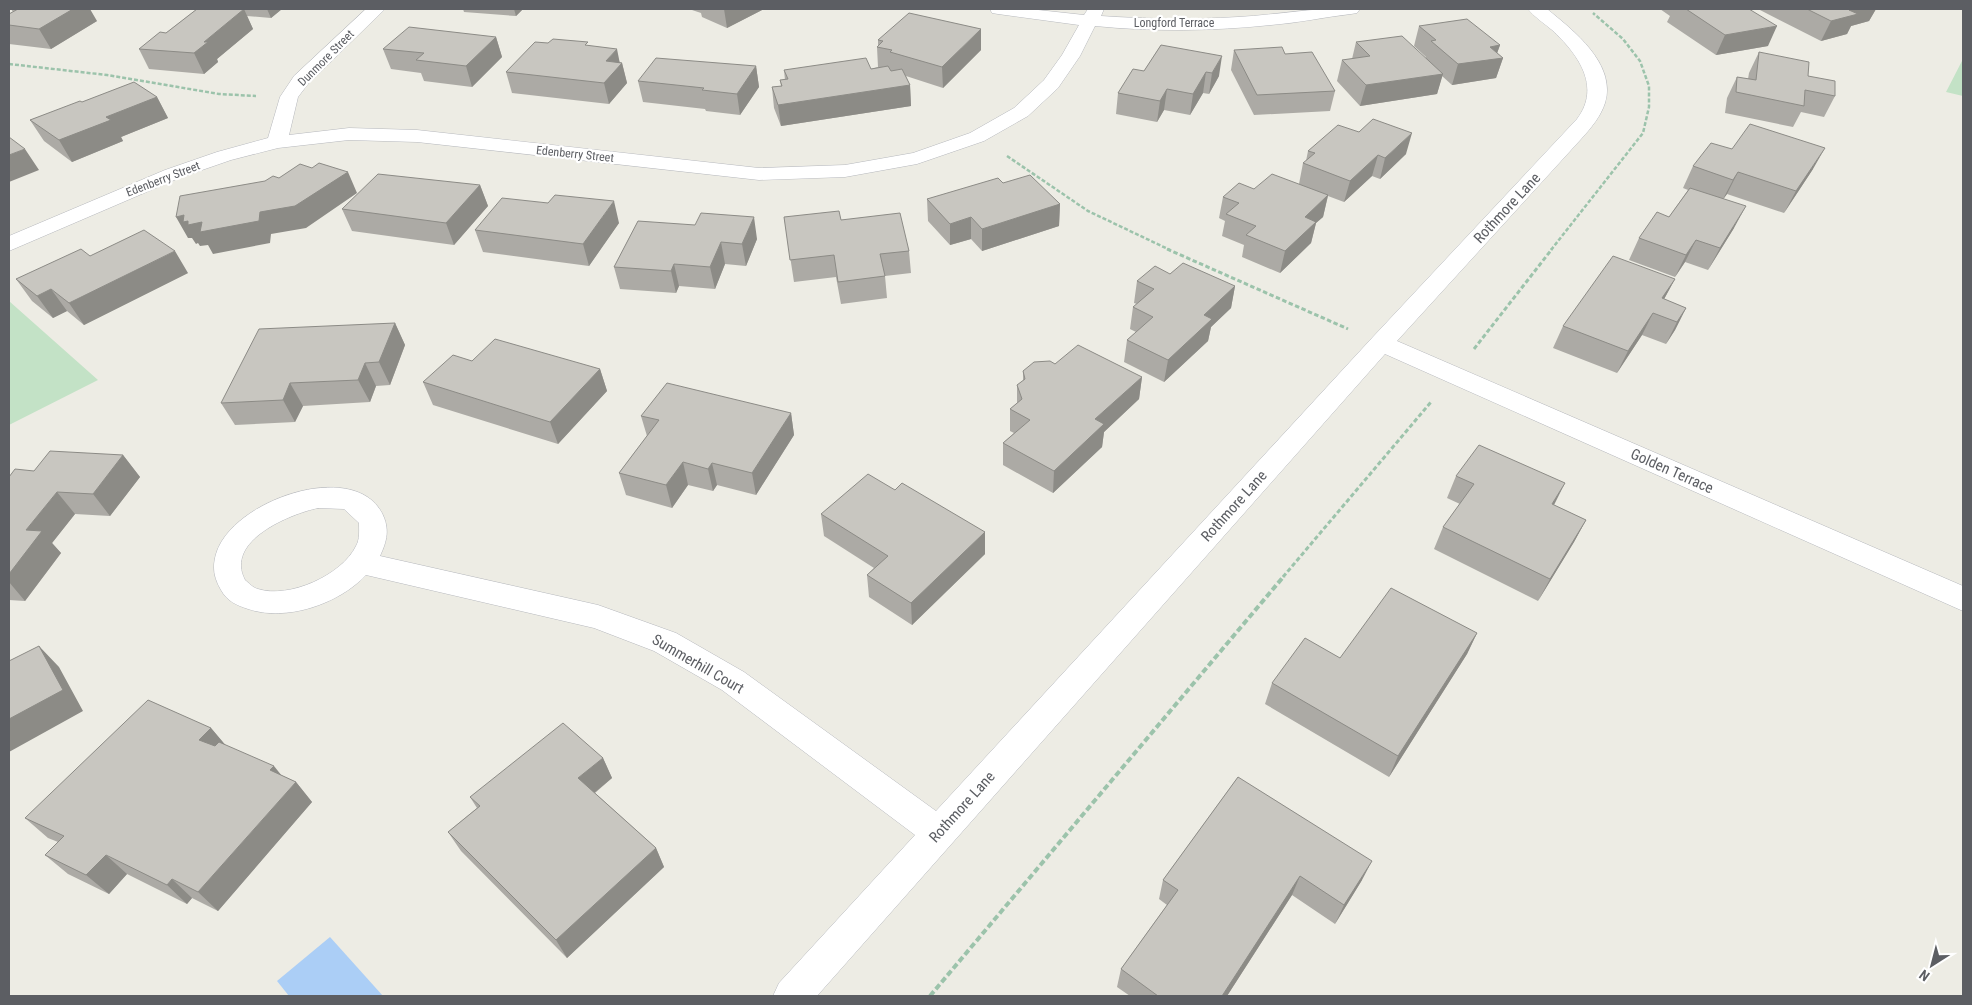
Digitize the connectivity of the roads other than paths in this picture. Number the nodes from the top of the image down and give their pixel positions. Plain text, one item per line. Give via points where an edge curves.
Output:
1 (376, 9) edge
2 (998, 9) edge
3 (1351, 9) edge
4 (1537, 9) edge
5 (1094, 14) edge
6 (277, 142) junction
7 (9, 244) edge
8 (1381, 343) junction
9 (361, 563) junction
10 (1963, 599) edge
11 (939, 833) junction
12 (792, 996) edge

1 - 6 street, Dunmore Street via 301,80 289,97
2 - 5 street, Longford Terrace
3 - 5 street, Longford Terrace via 1272,20 1209,23 1157,24
4 - 8 street, Rothmore Lane via 1585,54 1596,80 1597,97 1589,116
5 - 6 street, Edenberry Street via 1051,84 1021,112 977,136 917,158 845,171 759,174 417,136 349,134
6 - 7 street, Edenberry Street via 172,174
8 - 10 street, Golden Terrace
8 - 11 street, Rothmore Lane
9 - 9 street via 372,546 375,529 370,514 358,504 340,498 318,498 295,502 251,526 236,542 228,559 227,575 235,590 250,599 271,602 296,600 321,592 344,579
9 - 11 street, Summerhill Court via 598,617 665,642 733,681
11 - 12 street, Rothmore Lane

